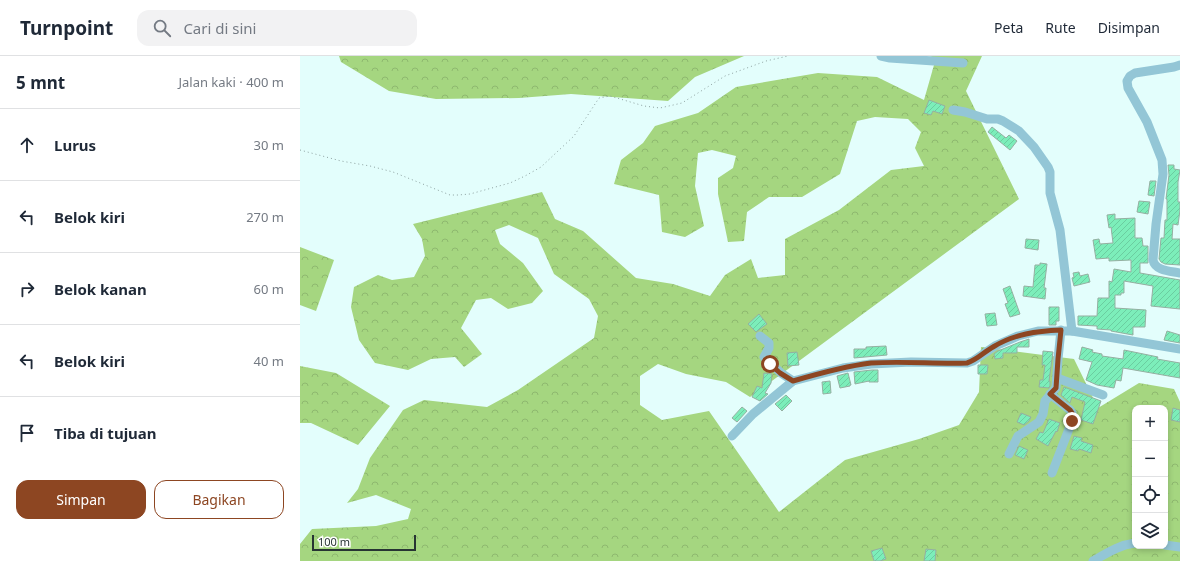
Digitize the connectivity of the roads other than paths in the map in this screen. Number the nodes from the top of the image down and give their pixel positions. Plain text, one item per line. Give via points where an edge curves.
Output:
1 (881, 56) edge
2 (964, 63) dead end
3 (1180, 66) edge
4 (953, 110) dead end
5 (1180, 273) edge
6 (1061, 330) junction
7 (1072, 331) junction
8 (760, 336) dead end
9 (1180, 349) edge
10 (1057, 378) junction
11 (793, 381) junction
12 (1050, 394) junction
13 (1103, 395) dead end
14 (732, 436) dead end
15 (1009, 454) dead end
16 (1052, 472) dead end
17 (1132, 543) edge
18 (1168, 545) edge
19 (1180, 547) edge
20 (1093, 561) edge

1 - 2 street
3 - 5 street via 1135,73 1127,81 1162,160 1163,174 1154,264
4 - 7 street via 1003,121 1019,131 1048,167 1050,193 1060,230
6 - 7 street
6 - 10 street
6 - 11 street via 1038,331 1018,336 995,346 973,362 871,364 843,368
7 - 9 street
8 - 11 street via 769,343 764,357 780,373
10 - 12 street via 1056,389
10 - 13 street
11 - 14 street via 753,414
12 - 15 street via 1045,401 1039,422 1018,436
12 - 16 street via 1070,410 1072,417
17 - 20 street via 1116,548
18 - 19 street

